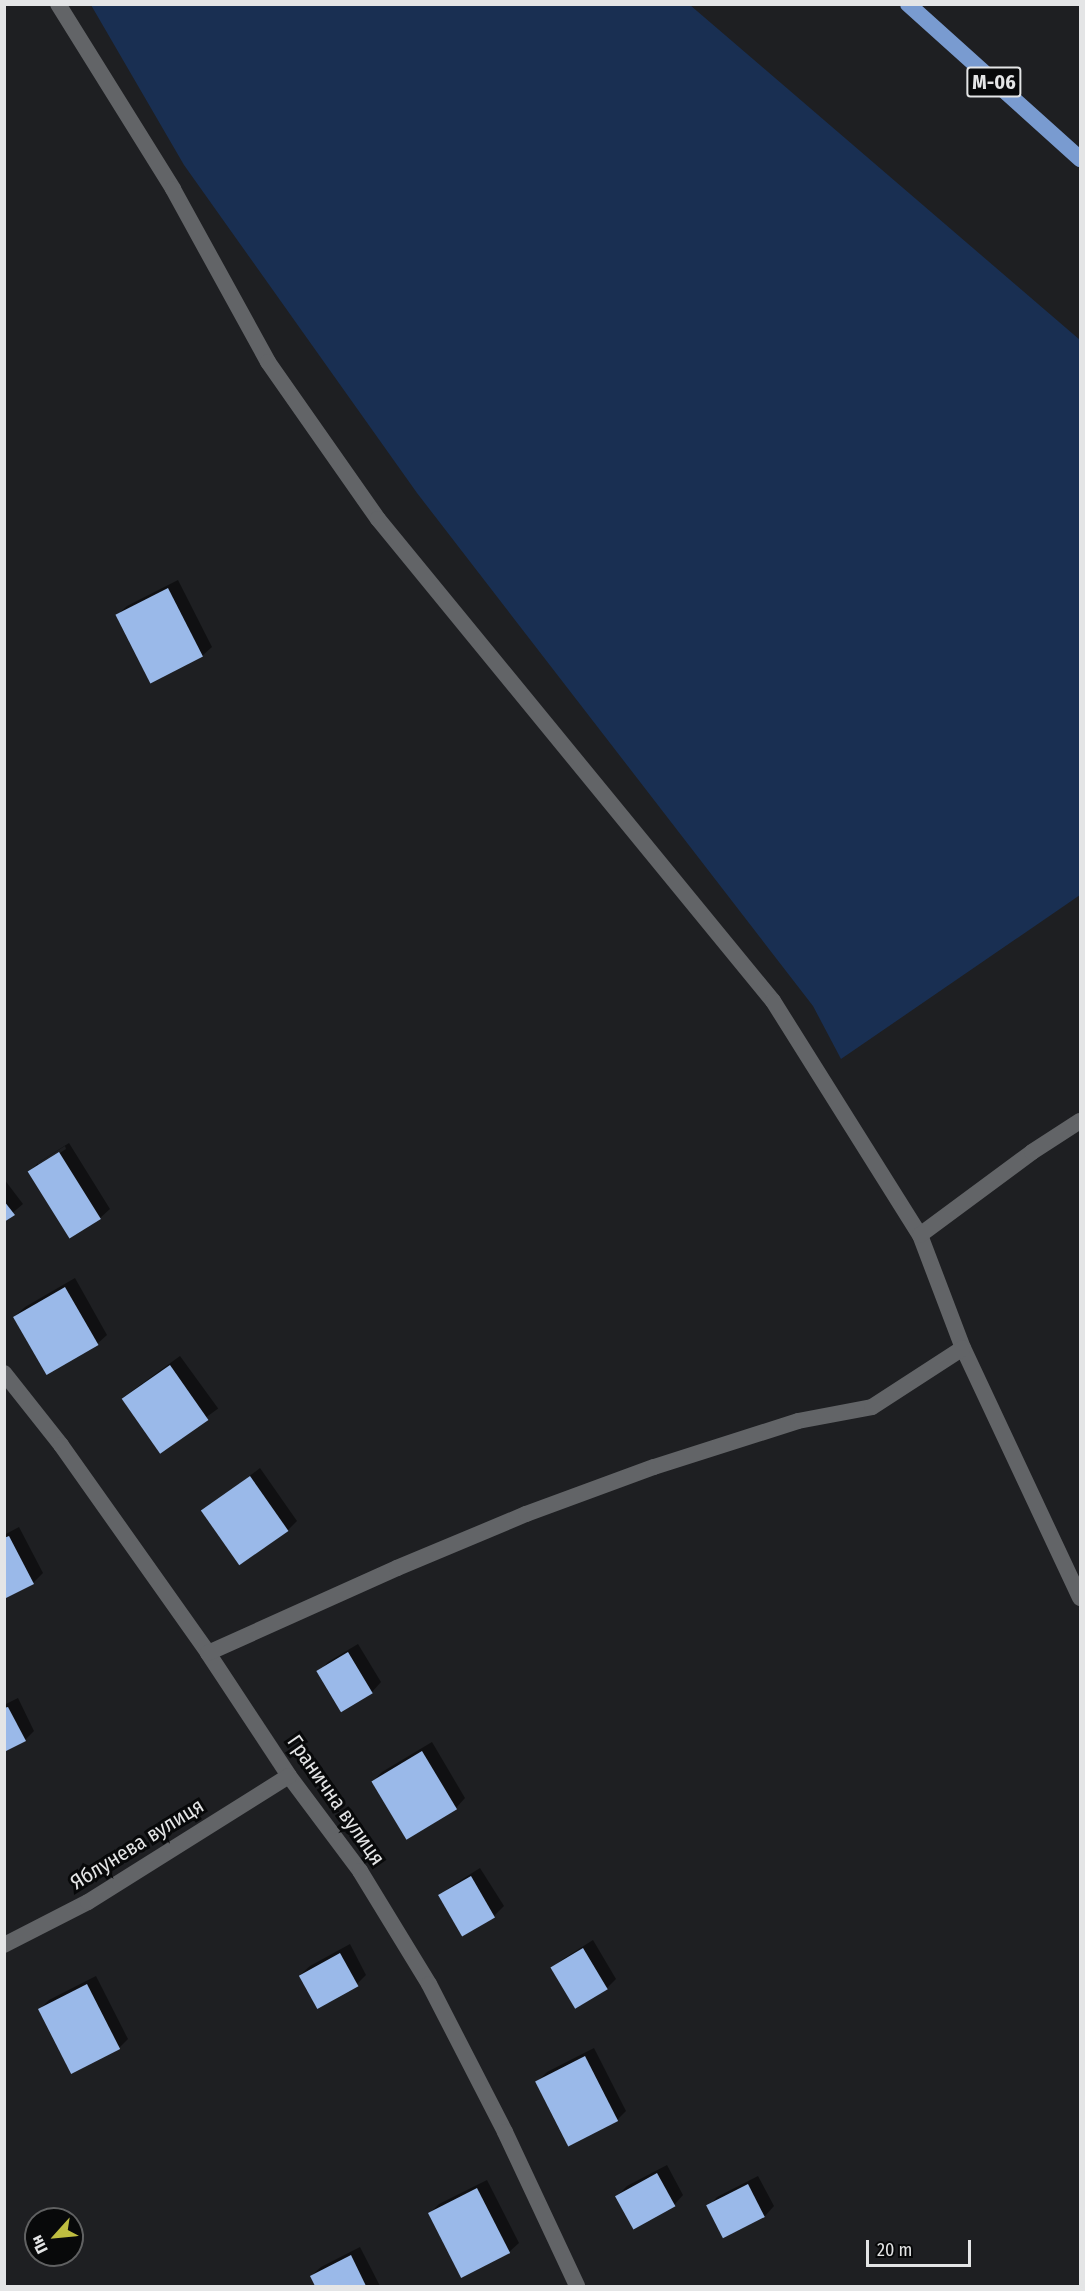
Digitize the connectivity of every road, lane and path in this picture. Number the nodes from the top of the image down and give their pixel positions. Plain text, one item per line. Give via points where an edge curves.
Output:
1 (58, 4) edge
2 (908, 4) edge
3 (1080, 159) edge
4 (1080, 1121) edge
5 (920, 1235) junction
6 (963, 1348) junction
7 (4, 1373) edge
8 (1080, 1598) edge
9 (208, 1653) junction
10 (289, 1776) junction
11 (4, 1944) edge
12 (574, 2286) edge

1 - 5 street via 173,189 268,362 364,500 773,1001
2 - 3 highway, М-06
4 - 5 street
5 - 6 street
6 - 8 street
6 - 9 street via 872,1407 798,1421 654,1467 526,1514
7 - 9 street, Гранична вулиця via 61,1445
9 - 10 street, Гранична вулиця
10 - 11 street, Яблунева вулиця via 88,1902
10 - 12 street, Гранична вулиця via 360,1871 429,1984 505,2132

